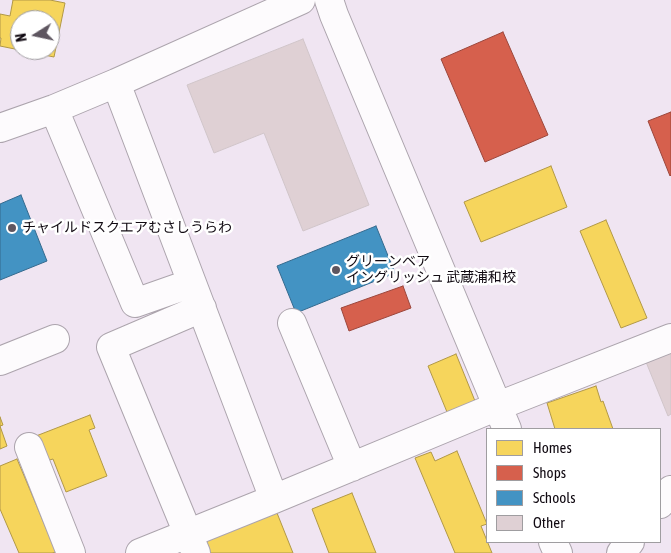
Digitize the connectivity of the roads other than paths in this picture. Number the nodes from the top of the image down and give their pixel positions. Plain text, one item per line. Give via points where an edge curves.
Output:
1 (301, 0) edge
2 (329, 0) edge
3 (116, 83) junction
4 (54, 109) junction
5 (0, 128) edge
6 (192, 283) junction
7 (202, 308) junction
8 (292, 323) dead end
9 (55, 338) dead end
10 (671, 338) edge
11 (0, 361) edge
12 (502, 418) edge
13 (29, 448) dead end
14 (352, 467) junction
15 (671, 490) edge
16 (274, 499) junction
17 (661, 503) edge
18 (192, 543) edge
19 (629, 543) edge
20 (71, 553) edge
21 (140, 553) edge
22 (621, 553) edge

1 - 3 street
2 - 12 street
3 - 4 street
3 - 6 street
4 - 5 street
4 - 6 street via 135,302
6 - 7 street
7 - 16 street
7 - 18 street via 111,347
8 - 14 street
9 - 11 street
10 - 12 street
12 - 14 street
13 - 20 street
14 - 16 street
15 - 17 street
16 - 18 street
18 - 21 street
19 - 22 street

